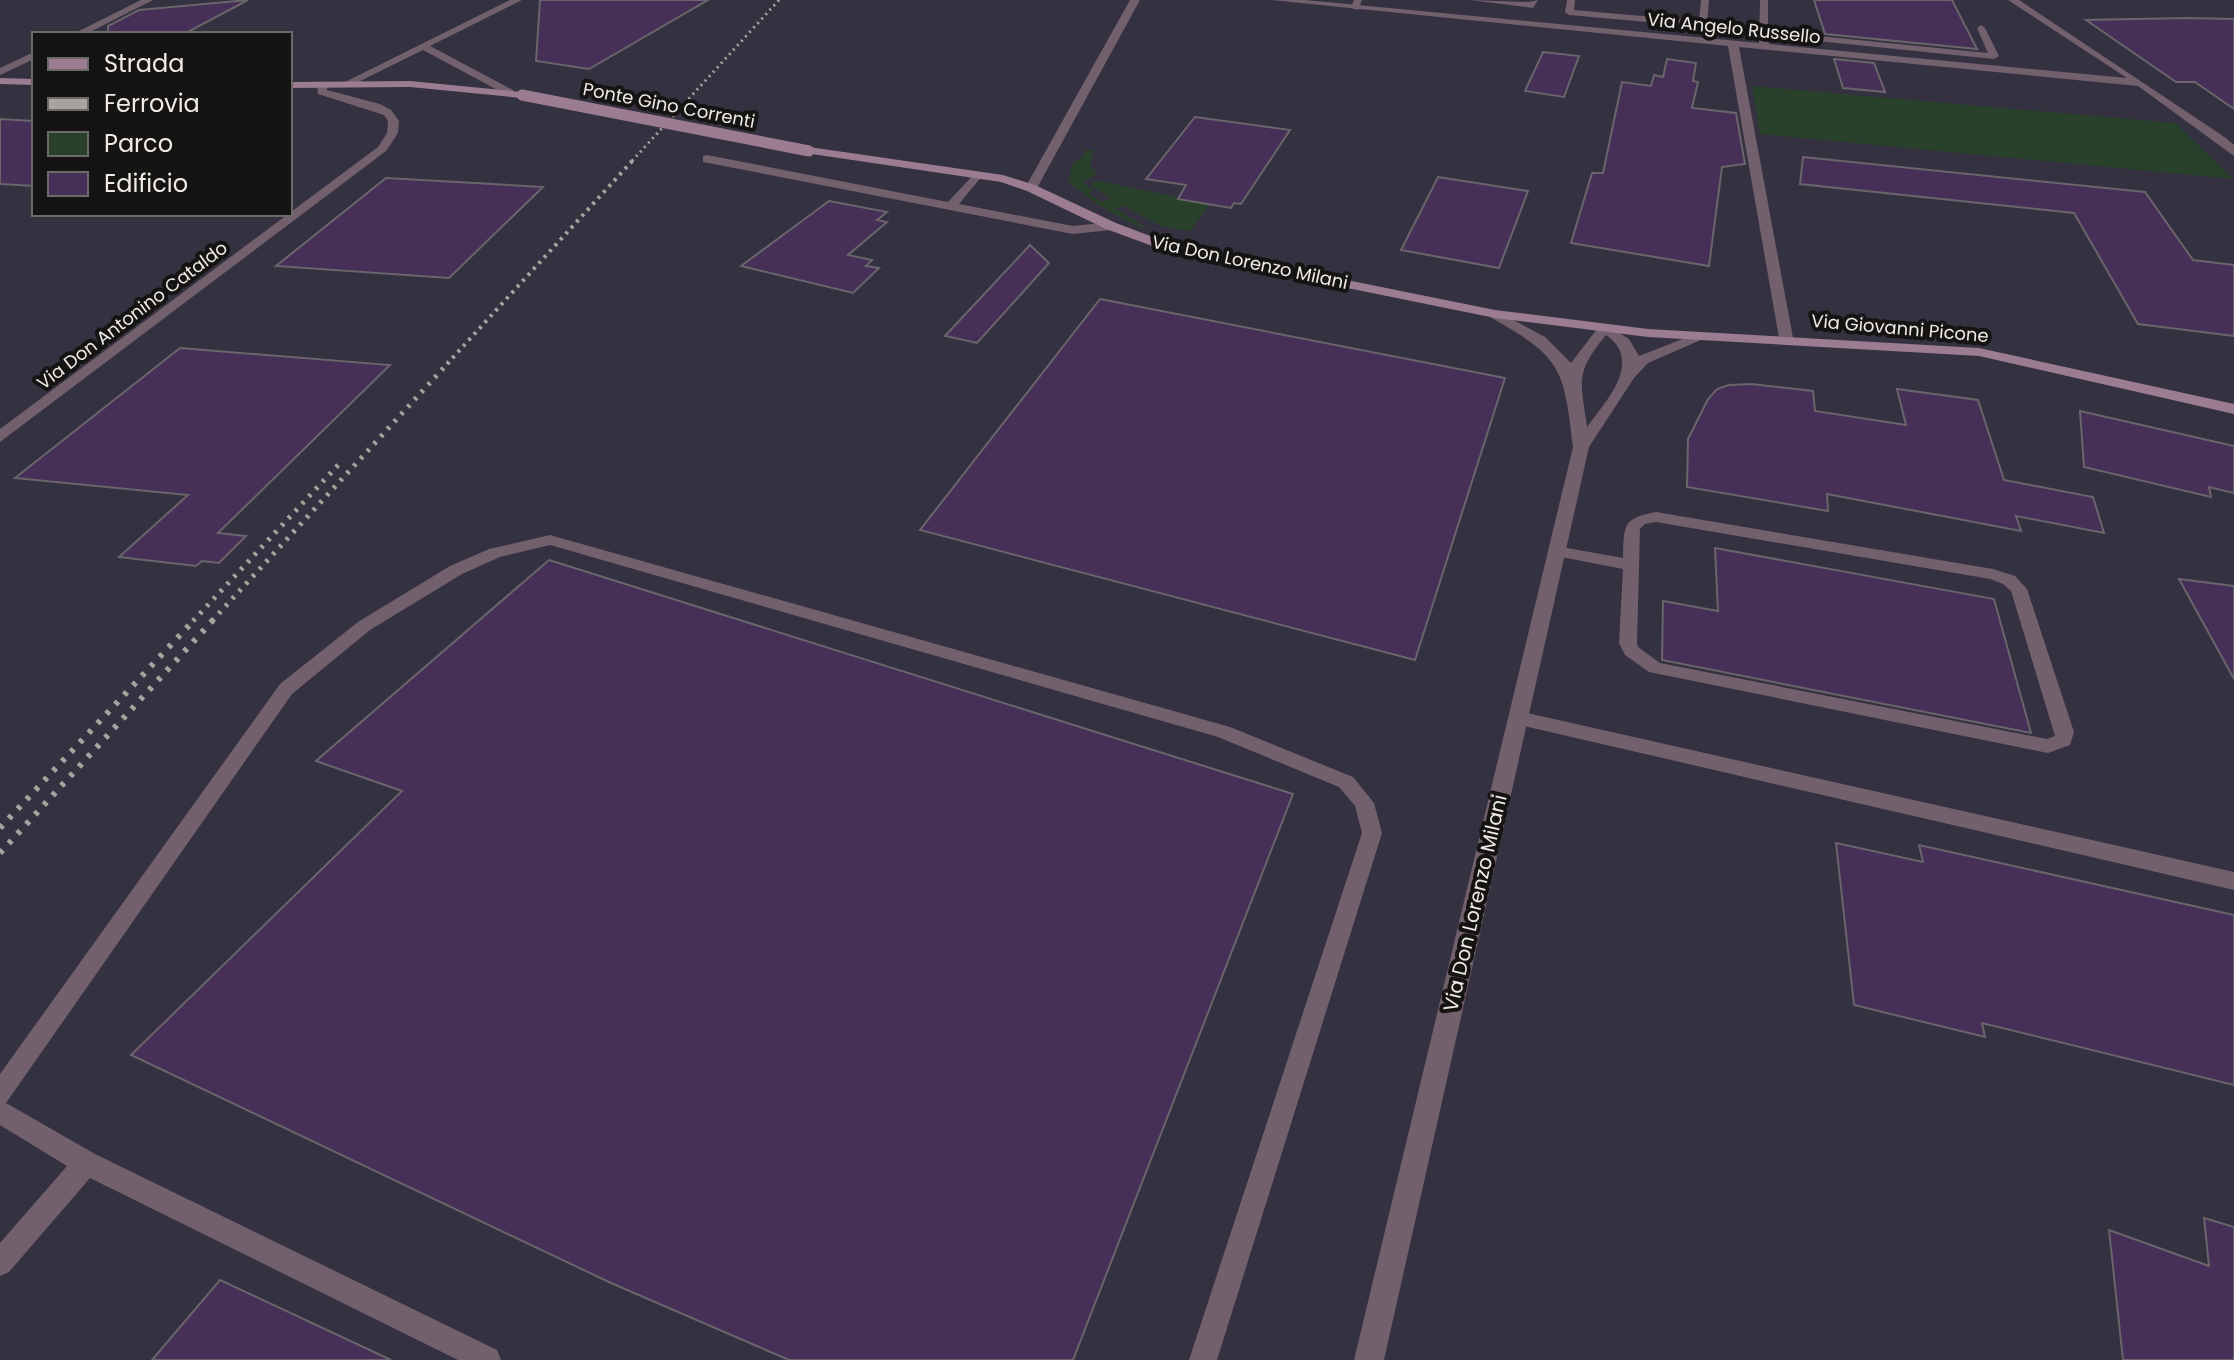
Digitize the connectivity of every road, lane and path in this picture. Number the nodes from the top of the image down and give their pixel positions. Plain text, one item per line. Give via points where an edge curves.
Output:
1 (148, 0) edge
2 (517, 0) edge
3 (1135, 0) edge
4 (1276, 0) edge
5 (1474, 0) edge
6 (1534, 0) edge
7 (1571, 0) edge
8 (1705, 0) edge
9 (1764, 0) edge
10 (2013, 0) edge
11 (1357, 4) edge
12 (1646, 19) junction
13 (1981, 28) dead end
14 (82, 32) edge
15 (1763, 33) junction
16 (1646, 35) junction
17 (1733, 44) junction
18 (422, 46) junction
19 (1764, 47) junction
20 (32, 56) edge
21 (0, 72) edge
22 (0, 81) edge
23 (32, 82) edge
24 (2141, 83) junction
25 (346, 84) junction
26 (292, 85) edge
27 (322, 85) junction
28 (516, 94) junction
29 (809, 151) joint
30 (2234, 152) edge
31 (707, 159) dead end
32 (977, 175) junction
33 (1031, 188) junction
34 (951, 206) junction
35 (1111, 226) junction
36 (1495, 314) junction
37 (1605, 328) junction
38 (1703, 336) junction
39 (1786, 338) junction
40 (1629, 375) junction
41 (1574, 380) junction
42 (2234, 409) edge
43 (0, 437) edge
44 (1581, 447) junction
45 (1556, 551) junction
46 (1631, 565) junction
47 (1518, 718) junction
48 (2234, 881) edge
49 (0, 1094) edge
50 (0, 1112) edge
51 (86, 1163) junction
52 (0, 1263) edge
53 (487, 1360) edge
54 (1203, 1360) edge
55 (1369, 1360) edge

1 - 14 street
2 - 18 street
3 - 33 street
4 - 11 street, Via Angelo Russello
5 - 6 lane via 1533,5
7 - 12 lane via 1569,12
8 - 12 lane via 1703,24
9 - 15 lane
10 - 24 street
11 - 16 street, Via Angelo Russello
12 - 16 lane
13 - 15 lane via 1994,56
15 - 19 lane
16 - 17 street, Via Angelo Russello
17 - 19 street, Via Angelo Russello
17 - 39 street
18 - 25 street
18 - 28 street
19 - 24 street, Via Angelo Russello
20 - 21 street
22 - 23 street
24 - 30 street
25 - 27 street
25 - 28 street
26 - 27 street
27 - 43 street, Via Don Antonino Cataldo via 322,92 330,96 387,110 392,137 382,149
28 - 29 street, Ponte Gino Correnti, bridge
29 - 32 street, Via Don Lorenzo Milani
31 - 34 street
32 - 33 street, Via Don Lorenzo Milani
32 - 34 street
33 - 35 street, Via Don Lorenzo Milani
34 - 35 street via 1073,230
35 - 36 street, Via Don Lorenzo Milani via 1171,248
36 - 37 street, Via Don Lorenzo Milani
36 - 41 street via 1549,345
37 - 38 street, Via Giovanni Picone
37 - 40 street via 1626,343 1633,356
37 - 41 street via 1579,359
38 - 39 street, Via Giovanni Picone
38 - 40 street via 1643,360
39 - 42 street, Via Giovanni Picone via 1979,352
40 - 44 street
41 - 44 street
44 - 45 street, Via Don Lorenzo Milani
45 - 46 lane
45 - 47 street, Via Don Lorenzo Milani
46 - 46 lane via 1628,643 1655,668 2048,746 2063,740 2065,732 2019,589 2009,580 1656,517 1632,528
47 - 48 lane
47 - 55 street, Via Don Lorenzo Milani
49 - 54 lane via 286,689 364,626 443,578 495,553 550,540 1223,732 1346,782 1364,803 1372,833
50 - 51 lane
51 - 52 lane
51 - 53 lane

